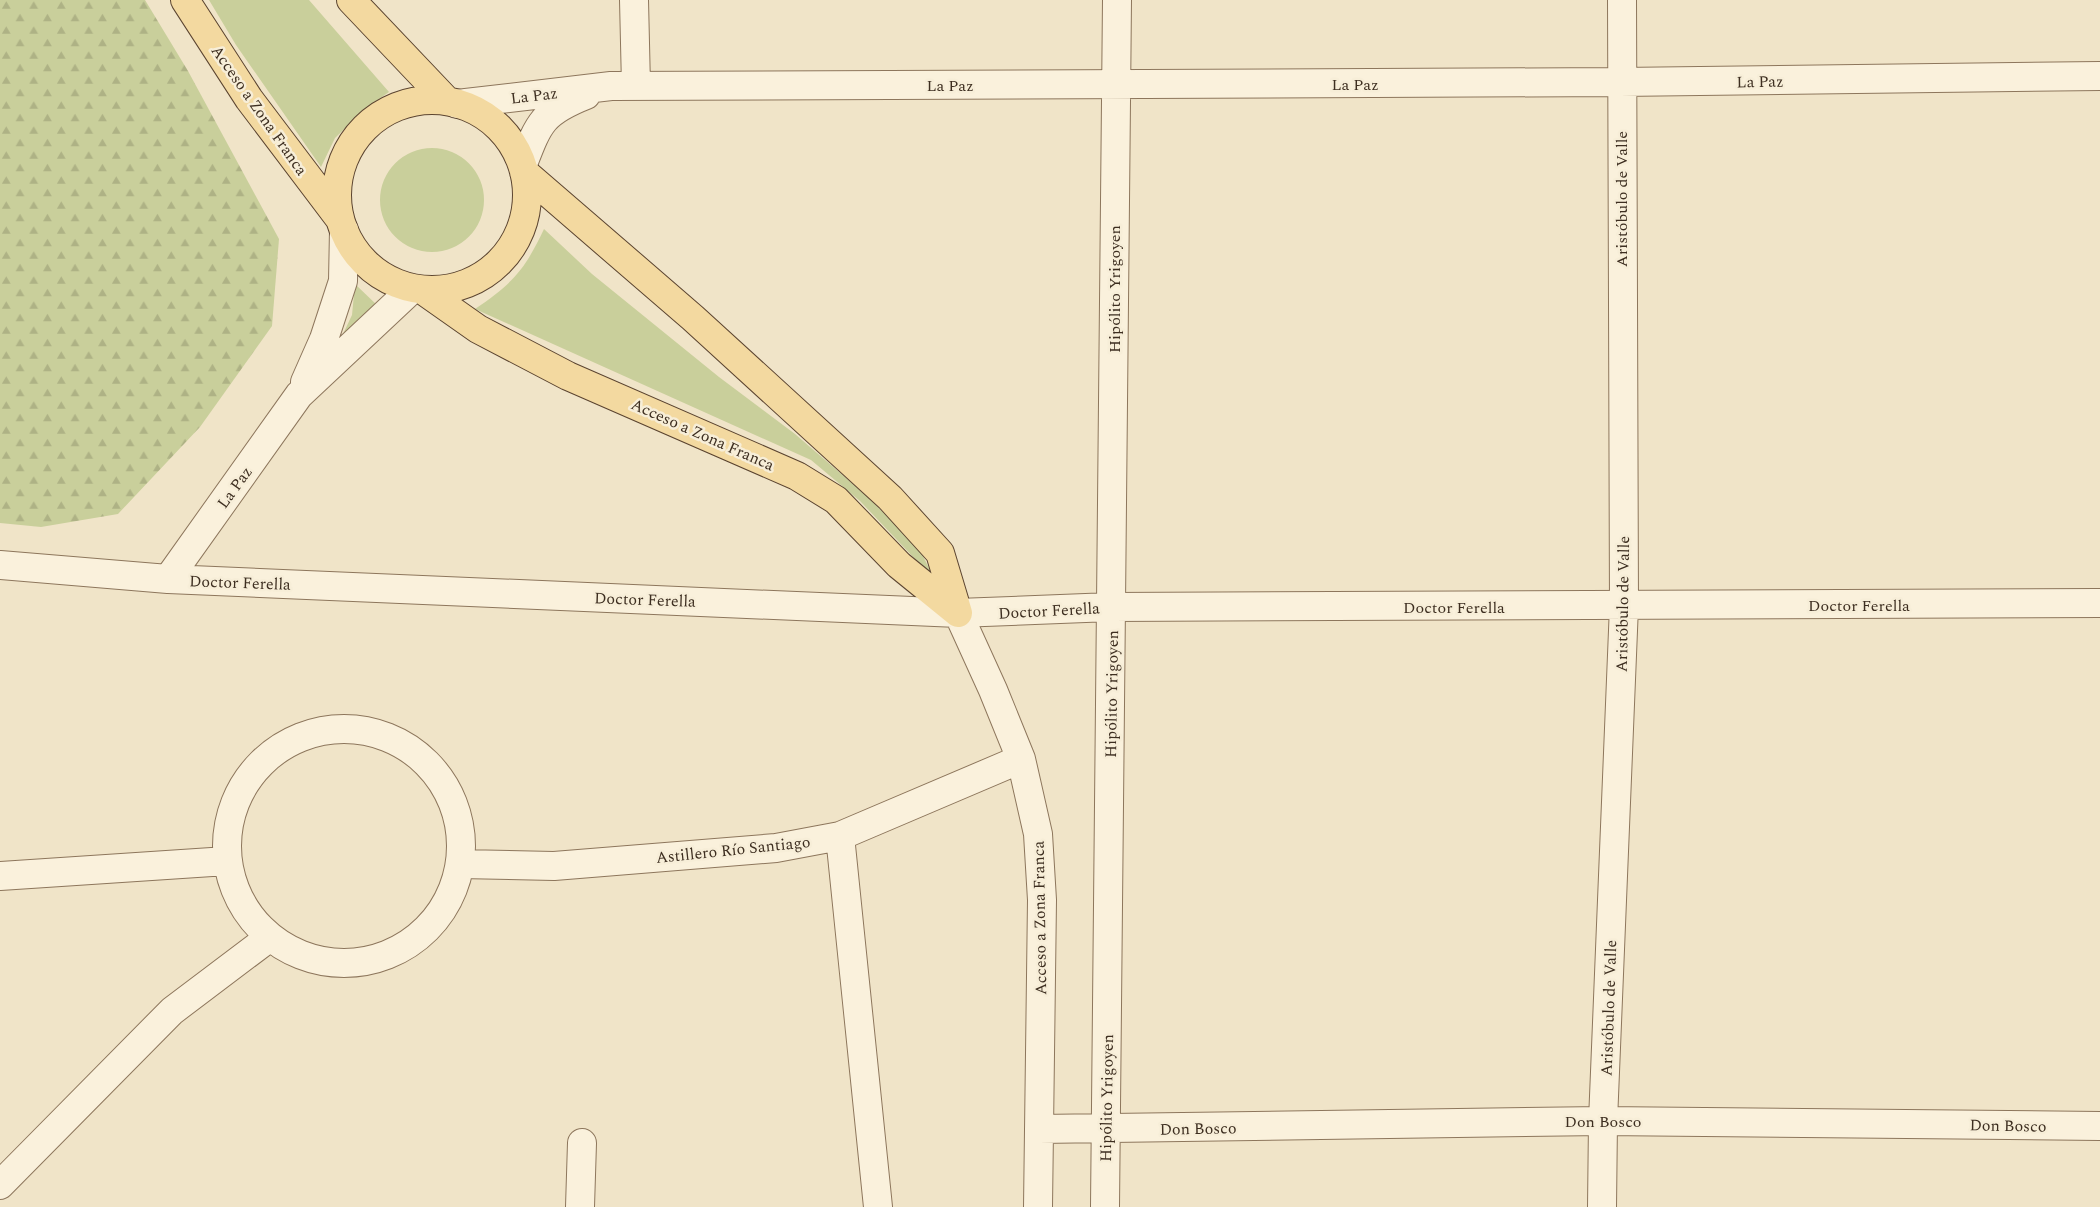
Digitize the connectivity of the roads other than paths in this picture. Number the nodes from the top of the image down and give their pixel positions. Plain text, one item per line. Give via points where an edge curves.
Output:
1 (185, 0) edge
2 (351, 0) edge
3 (634, 0) edge
4 (1117, 0) edge
5 (1622, 0) edge
6 (2100, 76) edge
7 (1620, 82) junction
8 (1116, 85) junction
9 (623, 86) junction
10 (452, 102) junction
11 (524, 168) junction
12 (342, 224) junction
13 (418, 290) junction
14 (299, 395) junction
15 (0, 565) edge
16 (168, 579) junction
17 (2100, 603) edge
18 (1624, 606) junction
19 (1112, 607) junction
20 (958, 614) junction
21 (1021, 758) junction
22 (840, 836) junction
23 (227, 861) junction
24 (460, 864) junction
25 (0, 876) edge
26 (270, 937) junction
27 (1603, 1121) junction
28 (2100, 1126) edge
29 (1039, 1129) junction
30 (1106, 1129) junction
31 (582, 1143) dead end
32 (0, 1184) edge
33 (580, 1207) edge
34 (878, 1207) edge
35 (1038, 1207) edge
36 (1105, 1207) edge
37 (1602, 1207) edge

1 - 12 main road, Acceso a Zona Franca via 249,99
2 - 10 main road
3 - 9 street
4 - 8 street, Hipólito Yrigoyen
5 - 7 street, Aristóbulo de Valle
6 - 7 street, La Paz
7 - 8 street, La Paz
7 - 18 street, Aristóbulo de Valle
8 - 9 street, La Paz
8 - 19 street, Hipólito Yrigoyen
9 - 10 street, La Paz
9 - 11 street, La Paz via 562,105 542,121
10 - 11 main road via 485,116 501,129 514,146
10 - 12 main road via 416,101 386,111 361,130 344,156 336,187
11 - 13 main road via 528,195 523,227 508,255 485,276 455,289
11 - 20 main road, Acceso a Zona Franca via 890,498 940,553
12 - 13 main road via 350,246 370,268 395,284
12 - 14 street, La Paz via 343,281 324,339
13 - 14 street, La Paz
13 - 20 main road, Acceso a Zona Franca via 478,329 568,376 797,476 836,500 899,565
14 - 16 street, La Paz
15 - 16 street, Doctor Ferella
16 - 20 street, Doctor Ferella
17 - 18 street, Doctor Ferella
18 - 19 street, Doctor Ferella
18 - 27 street, Aristóbulo de Valle
19 - 20 street, Doctor Ferella
19 - 30 street, Hipólito Yrigoyen
20 - 21 street, Acceso a Zona Franca
21 - 22 street, Astillero Río Santiago
21 - 29 street, Acceso a Zona Franca via 1038,834 1042,900
22 - 24 street, Astillero Río Santiago via 776,848 554,866
22 - 34 street
23 - 24 street via 228,821 243,784 263,761 305,734 344,728 384,736 419,755 445,786 460,824
23 - 25 street
23 - 26 street via 234,890 249,916
24 - 26 street via 450,897 430,926 402,948 386,955 370,961 335,963 301,955
26 - 32 street via 172,1011
27 - 28 street, Don Bosco
27 - 30 street, Don Bosco
27 - 37 street, Aristóbulo de Valle
29 - 30 street, Don Bosco
29 - 35 street, Acceso a Zona Franca
30 - 36 street, Hipólito Yrigoyen
31 - 33 street

